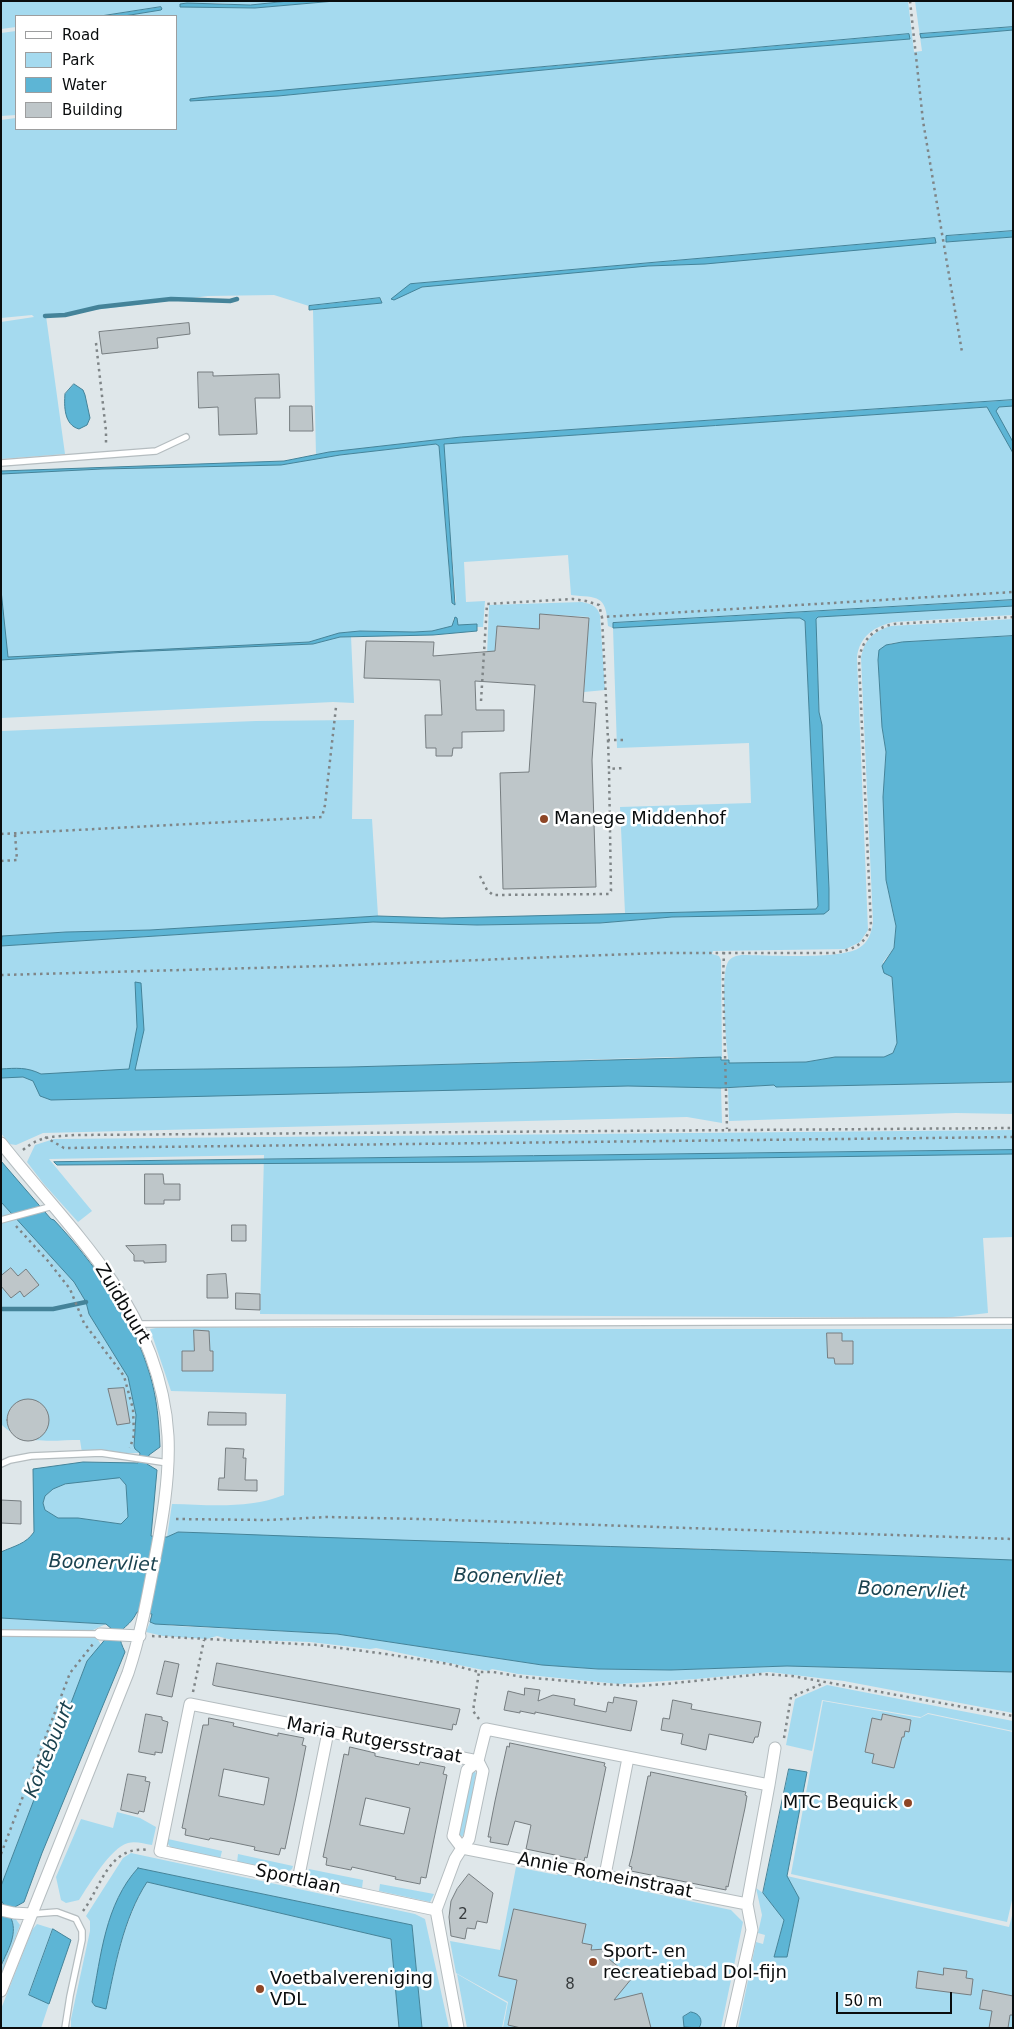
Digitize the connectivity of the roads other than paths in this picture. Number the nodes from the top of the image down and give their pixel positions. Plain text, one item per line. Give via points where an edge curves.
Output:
1 (186, 437) dead end
2 (1, 463) edge
3 (1, 1143) edge
4 (48, 1207) junction
5 (1, 1220) edge
6 (1013, 1321) edge
7 (138, 1324) junction
8 (168, 1463) junction
9 (1, 1464) edge
10 (1, 1634) edge
11 (111, 1634) joint
12 (140, 1636) junction
13 (328, 1732) junction
14 (775, 1748) road end
15 (628, 1758) junction
16 (478, 1761) junction
17 (769, 1785) junction
18 (462, 1848) junction
19 (160, 1852) joint
20 (605, 1875) junction
21 (298, 1880) junction
22 (747, 1904) junction
23 (1, 1910) edge
24 (436, 1910) junction
25 (31, 1914) junction
26 (1, 1991) edge
27 (66, 2028) edge
28 (458, 2028) edge
29 (730, 2028) edge

1 - 2 lane via 156,451
3 - 4 street, Zuidbuurt
4 - 5 lane
4 - 7 street, Zuidbuurt via 113,1282
6 - 7 lane
7 - 8 street, Zuidbuurt via 162,1395 168,1434
8 - 9 lane via 101,1453 31,1456
8 - 12 street, Zuidbuurt via 162,1518
10 - 11 lane
11 - 12 street
12 - 25 street
13 - 16 street, Maria Rutgersstraat
13 - 19 street, Maria Rutgersstraat via 190,1704
13 - 21 street
14 - 17 street
15 - 16 street, Maria Rutgersstraat via 486,1729
15 - 17 street, Maria Rutgersstraat
15 - 20 street
16 - 18 street via 483,1772 469,1839
16 - 18 street via 467,1770 453,1836
17 - 22 street
18 - 20 street, Annie Romeinstraat
18 - 24 street
19 - 21 street, Sportlaan
20 - 22 street, Annie Romeinstraat
21 - 24 street, Sportlaan
22 - 29 street via 752,1930
23 - 25 street
24 - 28 street
25 - 26 street
25 - 27 lane via 57,1912 76,1919 82,1931

